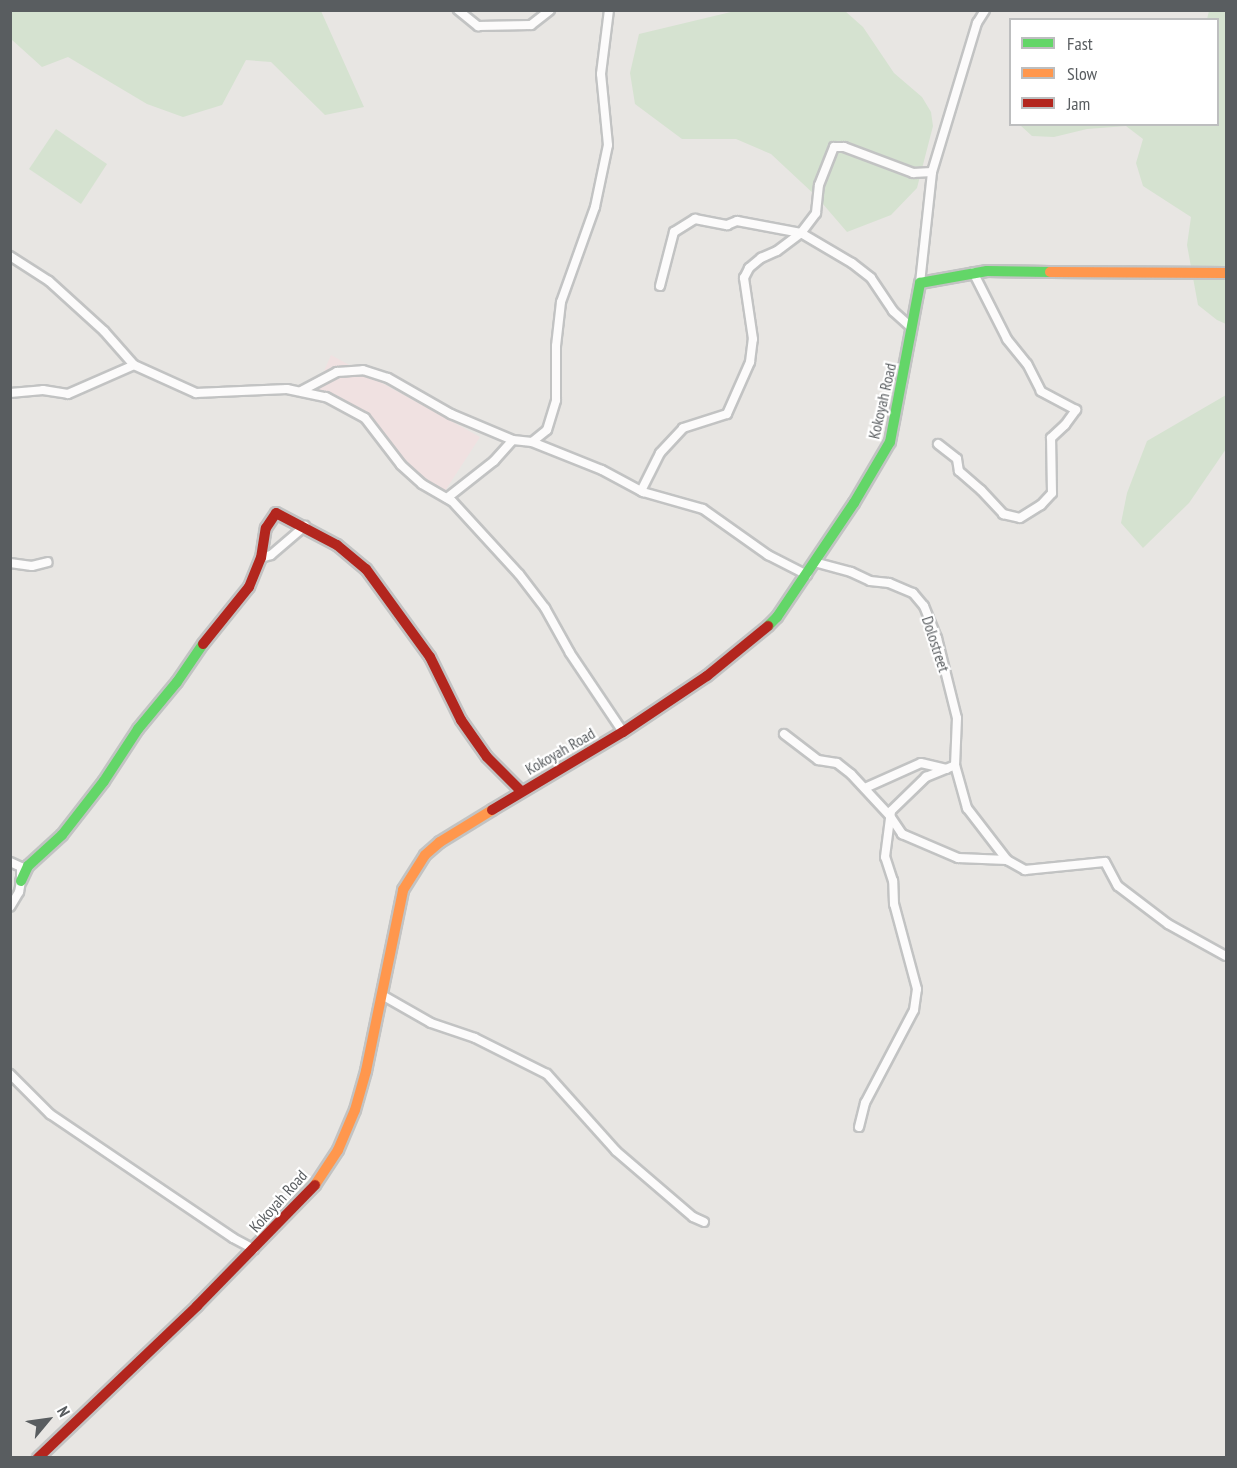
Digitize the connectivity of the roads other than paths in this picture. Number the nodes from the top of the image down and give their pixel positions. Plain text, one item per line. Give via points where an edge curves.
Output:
1 (458, 10) edge
2 (550, 10) edge
3 (609, 10) edge
4 (984, 10) edge
5 (932, 172) junction
6 (801, 233) junction
7 (10, 255) edge
8 (973, 272) junction
9 (1227, 273) edge
10 (920, 283) junction
11 (660, 286) dead end
12 (912, 328) junction
13 (134, 366) junction
14 (301, 391) junction
15 (10, 393) edge
16 (513, 440) junction
17 (532, 442) junction
18 (938, 444) dead end
19 (641, 490) junction
20 (447, 498) junction
21 (305, 526) junction
22 (261, 558) junction
23 (48, 562) dead end
24 (814, 562) junction
25 (10, 563) edge
26 (807, 575) junction
27 (622, 732) junction
28 (784, 734) dead end
29 (955, 765) junction
30 (946, 769) junction
31 (865, 788) junction
32 (521, 791) junction
33 (890, 816) junction
34 (1007, 860) junction
35 (10, 862) edge
36 (21, 881) junction
37 (10, 907) edge
38 (1227, 956) edge
39 (382, 995) junction
40 (10, 1074) edge
41 (858, 1127) dead end
42 (704, 1222) dead end
43 (254, 1249) junction
44 (38, 1458) edge

1 - 2 street via 478,26 531,25
3 - 17 street via 601,74 608,145 595,207 561,302 556,400 547,429
4 - 5 street, Kokoyah Road
5 - 6 street via 913,173 844,147 834,147 819,185 816,213
5 - 10 street, Kokoyah Road
6 - 11 street via 737,221 727,225 695,219 674,232
6 - 12 street via 871,278 893,311
6 - 19 street via 761,258 744,278 753,339 750,362 727,414 683,428 660,453
7 - 13 street via 48,281 104,331
8 - 9 main road
8 - 10 main road
8 - 18 street via 1041,391 1076,410 1051,438 1052,493 1041,506 1020,518 1003,514 959,471 957,459
10 - 12 main road, Kokoyah Road
12 - 24 main road, Kokoyah Road via 890,442 878,467
13 - 14 street via 196,393
13 - 15 street via 68,394 44,390
14 - 16 street via 338,372 363,370 388,378 451,414
14 - 20 street via 326,397 364,418 401,465 422,484
16 - 17 street
16 - 20 street via 494,461
17 - 19 street
19 - 26 street via 703,509 768,555
20 - 27 street via 471,518 545,608
21 - 22 street via 271,555
21 - 22 main road via 276,513 266,528
21 - 32 main road via 366,569 430,657 461,720 487,758
22 - 36 main road via 249,587 138,729 63,835 28,866
23 - 25 street via 32,566
24 - 26 main road, Kokoyah Road
24 - 29 street, Dolostreet via 897,586 913,593 924,606 937,638 957,718
26 - 27 main road, Kokoyah Road via 777,617 748,644
27 - 32 main road, Kokoyah Road
28 - 31 street via 818,760 837,763
29 - 30 street
29 - 34 street, Dolostreet via 967,808
30 - 31 street via 921,763
30 - 33 street via 926,777
31 - 33 street
32 - 39 main road, Kokoyah Road via 440,843 420,863 403,890
33 - 34 street via 902,834 945,855
33 - 41 street via 885,857 918,988 914,1010 865,1103
34 - 38 street via 1025,870 1105,862 1118,886 1168,924
35 - 36 street via 21,867
36 - 37 street
39 - 42 street via 431,1023 475,1038 547,1074 616,1151
39 - 43 main road, Kokoyah Road via 355,1110 338,1150 309,1193
40 - 43 street via 50,1114
43 - 44 main road, Kokoyah Road

